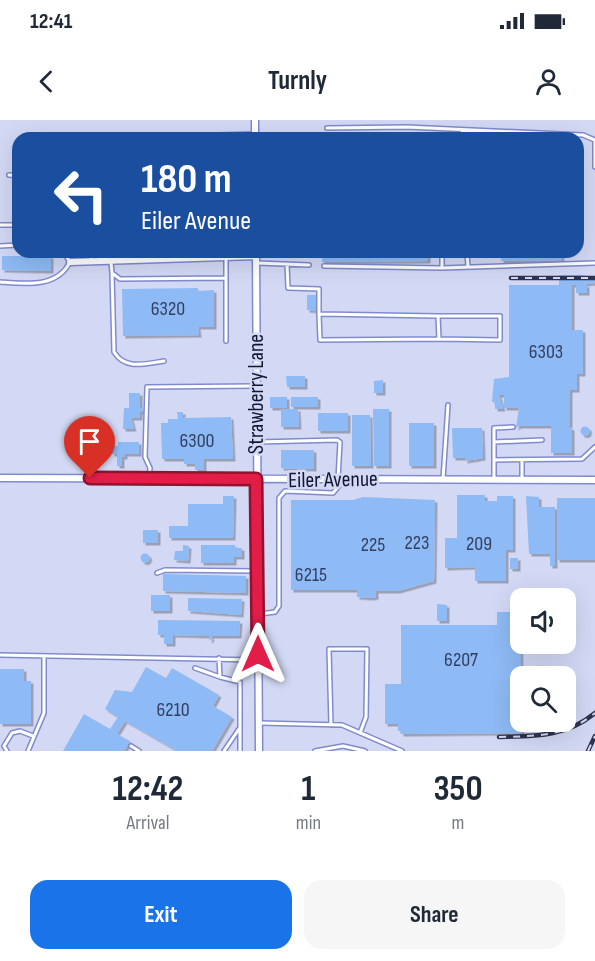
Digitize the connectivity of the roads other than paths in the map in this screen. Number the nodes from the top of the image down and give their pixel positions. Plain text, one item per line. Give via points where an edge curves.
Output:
1 (327, 128) dead end
2 (440, 130) joint
3 (462, 132) edge
4 (595, 140) edge
5 (595, 167) edge
6 (9, 175) dead end
7 (12, 175) edge
8 (67, 258) edge
9 (91, 258) edge
10 (197, 258) edge
11 (226, 258) edge
12 (256, 258) edge
13 (260, 258) edge
14 (442, 258) edge
15 (467, 258) edge
16 (91, 261) junction
17 (111, 261) junction
18 (70, 262) junction
19 (595, 263) edge
20 (287, 264) junction
21 (309, 265) dead end
22 (324, 266) dead end
23 (468, 267) junction
24 (442, 268) junction
25 (112, 273) junction
26 (226, 278) junction
27 (0, 282) edge
28 (319, 314) junction
29 (438, 316) junction
30 (439, 339) junction
31 (226, 341) dead end
32 (164, 361) dead end
33 (256, 386) junction
34 (448, 405) dead end
35 (513, 427) dead end
36 (542, 440) dead end
37 (257, 442) junction
38 (494, 442) junction
39 (595, 447) edge
40 (494, 460) junction
41 (522, 460) junction
42 (0, 478) edge
43 (149, 479) junction
44 (256, 479) junction
45 (443, 479) junction
46 (341, 480) junction
47 (494, 480) junction
48 (522, 480) junction
49 (595, 480) edge
50 (258, 571) junction
51 (157, 573) dead end
52 (258, 614) junction
53 (0, 655) edge
54 (44, 657) junction
55 (219, 658) junction
56 (258, 660) junction
57 (195, 668) dead end
58 (220, 676) junction
59 (258, 723) junction
60 (331, 725) junction
61 (240, 729) junction
62 (360, 733) junction
63 (33, 736) junction
64 (131, 746) dead end
65 (324, 750) edge
66 (7, 751) edge
67 (28, 751) edge
68 (140, 751) edge
69 (224, 751) edge
70 (240, 751) edge
71 (259, 751) edge
72 (315, 751) edge
73 (364, 751) edge
74 (402, 751) edge

1 - 2 lane
2 - 3 lane
4 - 5 lane
6 - 7 lane
8 - 18 lane
9 - 16 lane
10 - 17 street
11 - 26 lane
12 - 33 street, Strawberry Lane
13 - 20 lane
14 - 24 lane
15 - 23 lane
16 - 17 street
16 - 18 street
17 - 25 lane
18 - 27 lane via 64,273 52,280
19 - 23 lane
20 - 21 lane
20 - 28 lane via 288,288 319,288
22 - 24 lane
23 - 24 lane
25 - 26 lane via 120,279
25 - 32 lane via 114,352 119,360 130,365
26 - 31 lane
28 - 29 lane
28 - 30 lane via 320,340
29 - 30 lane
29 - 30 lane via 500,316 500,340
33 - 37 street, Strawberry Lane
33 - 43 lane via 147,387 145,457
34 - 45 lane
35 - 38 lane via 494,428
36 - 38 lane
37 - 44 street, Strawberry Lane
37 - 46 lane via 337,440
38 - 40 lane
39 - 41 lane via 582,459
40 - 41 lane
40 - 47 lane
41 - 48 lane
42 - 43 street, Eiler Avenue
43 - 44 street, Eiler Avenue
44 - 46 street, Eiler Avenue
44 - 50 street, Strawberry Lane
45 - 46 street, Eiler Avenue
45 - 47 street, Eiler Avenue
46 - 52 lane via 333,493 285,491 279,498 279,606 275,612
47 - 48 street, Eiler Avenue
48 - 49 street, Eiler Avenue
50 - 51 lane
50 - 52 street, Strawberry Lane
52 - 56 street, Strawberry Lane
53 - 54 lane
54 - 55 lane
54 - 63 lane via 44,713
55 - 56 lane
55 - 58 lane
56 - 59 street, Strawberry Lane
57 - 58 lane
58 - 61 lane via 240,682
59 - 60 lane
59 - 71 street, Strawberry Lane
60 - 62 lane
60 - 62 lane via 330,649 367,649 366,717
61 - 69 lane
61 - 70 lane
62 - 74 lane
63 - 66 lane via 20,731 12,733 4,746
63 - 67 lane
64 - 68 lane
65 - 72 lane
65 - 73 lane via 343,746

